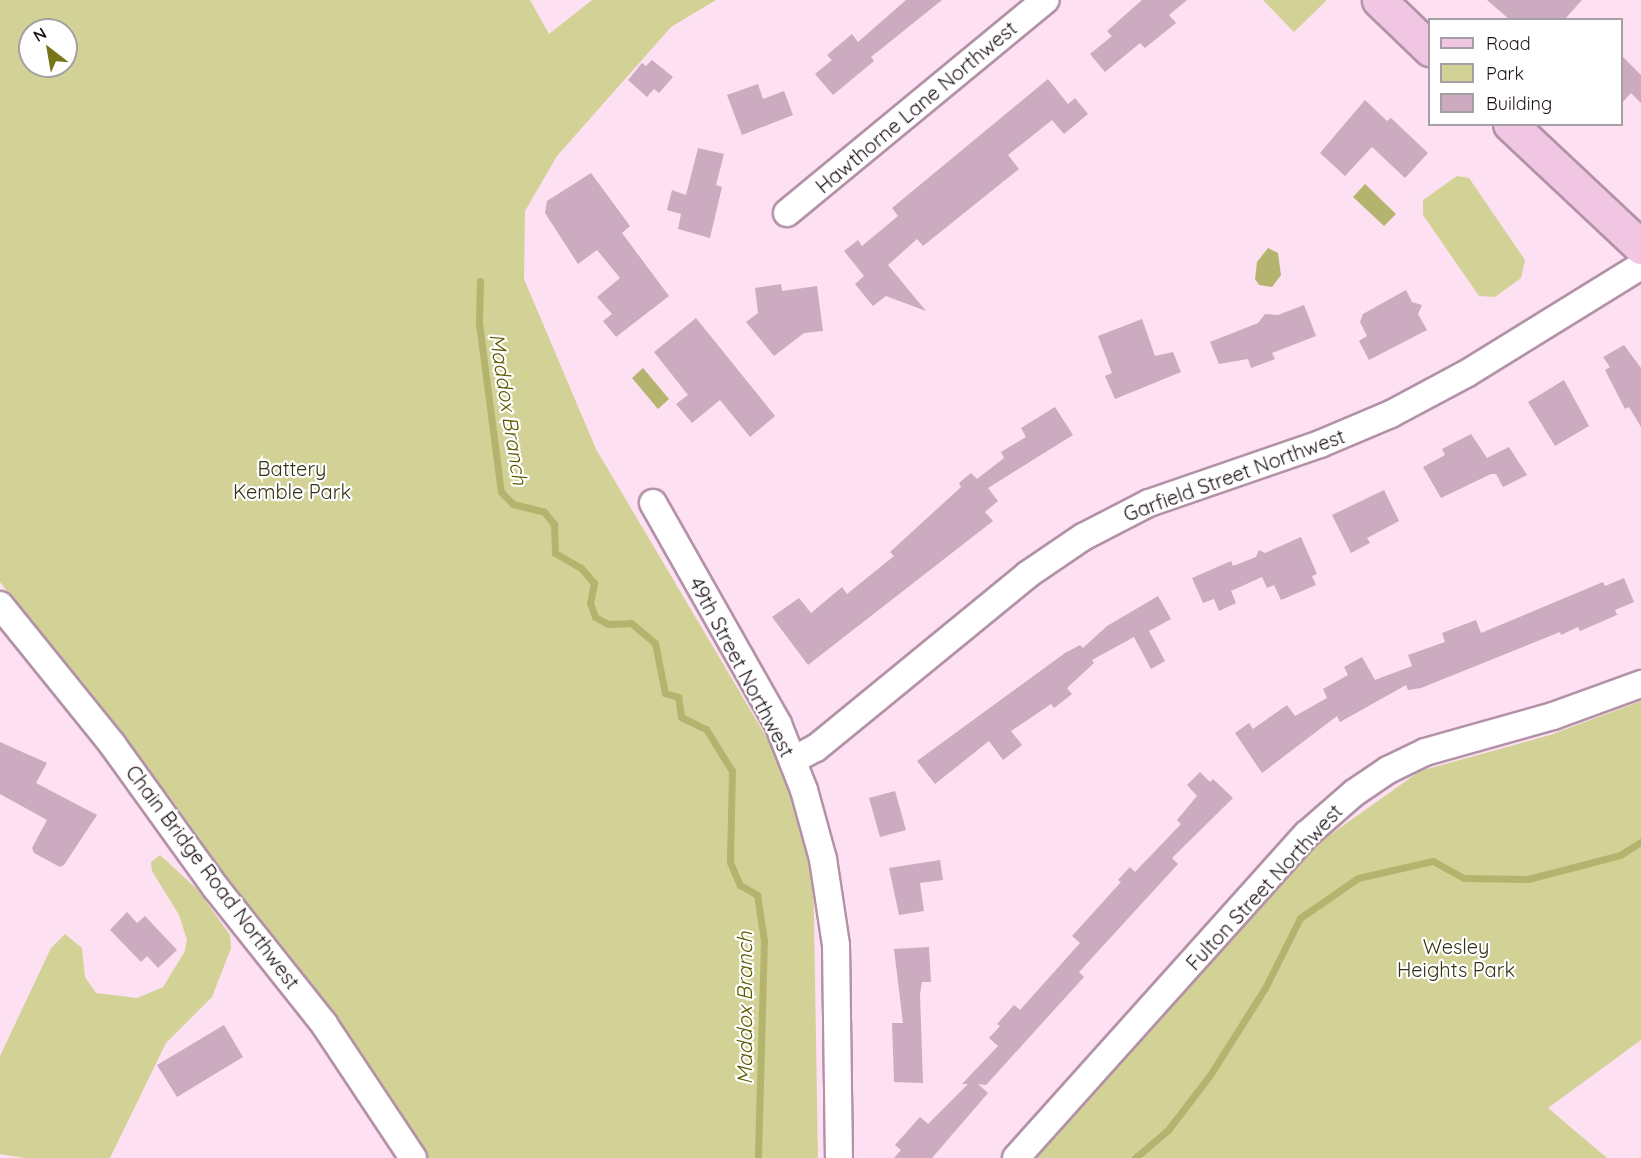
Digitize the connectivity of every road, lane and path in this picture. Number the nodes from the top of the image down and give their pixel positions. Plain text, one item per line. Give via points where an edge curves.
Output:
1 (1045, 0) edge
2 (1379, 0) edge
3 (1428, 47) edge
4 (1512, 126) edge
5 (787, 213) dead end
6 (1641, 247) edge
7 (1641, 266) edge
8 (653, 503) dead end
9 (0, 605) edge
10 (1641, 684) edge
11 (793, 760) junction
12 (413, 1158) edge
13 (839, 1158) edge
14 (1016, 1158) edge

1 - 5 street, Hawthorne Lane Northwest
2 - 3 main road
4 - 6 main road
7 - 11 street, Garfield Street Northwest via 1466,374 1391,414 1320,444 1149,503 1098,528 1027,575 859,714
8 - 11 street, 49th Street Northwest via 778,724
9 - 12 street, Chain Bridge Road Northwest via 112,744 216,888 324,1024
10 - 14 street, Fulton Street Northwest via 1553,716 1425,752 1354,793 1308,834
11 - 13 street, 49th Street Northwest via 823,859 834,928 839,998

